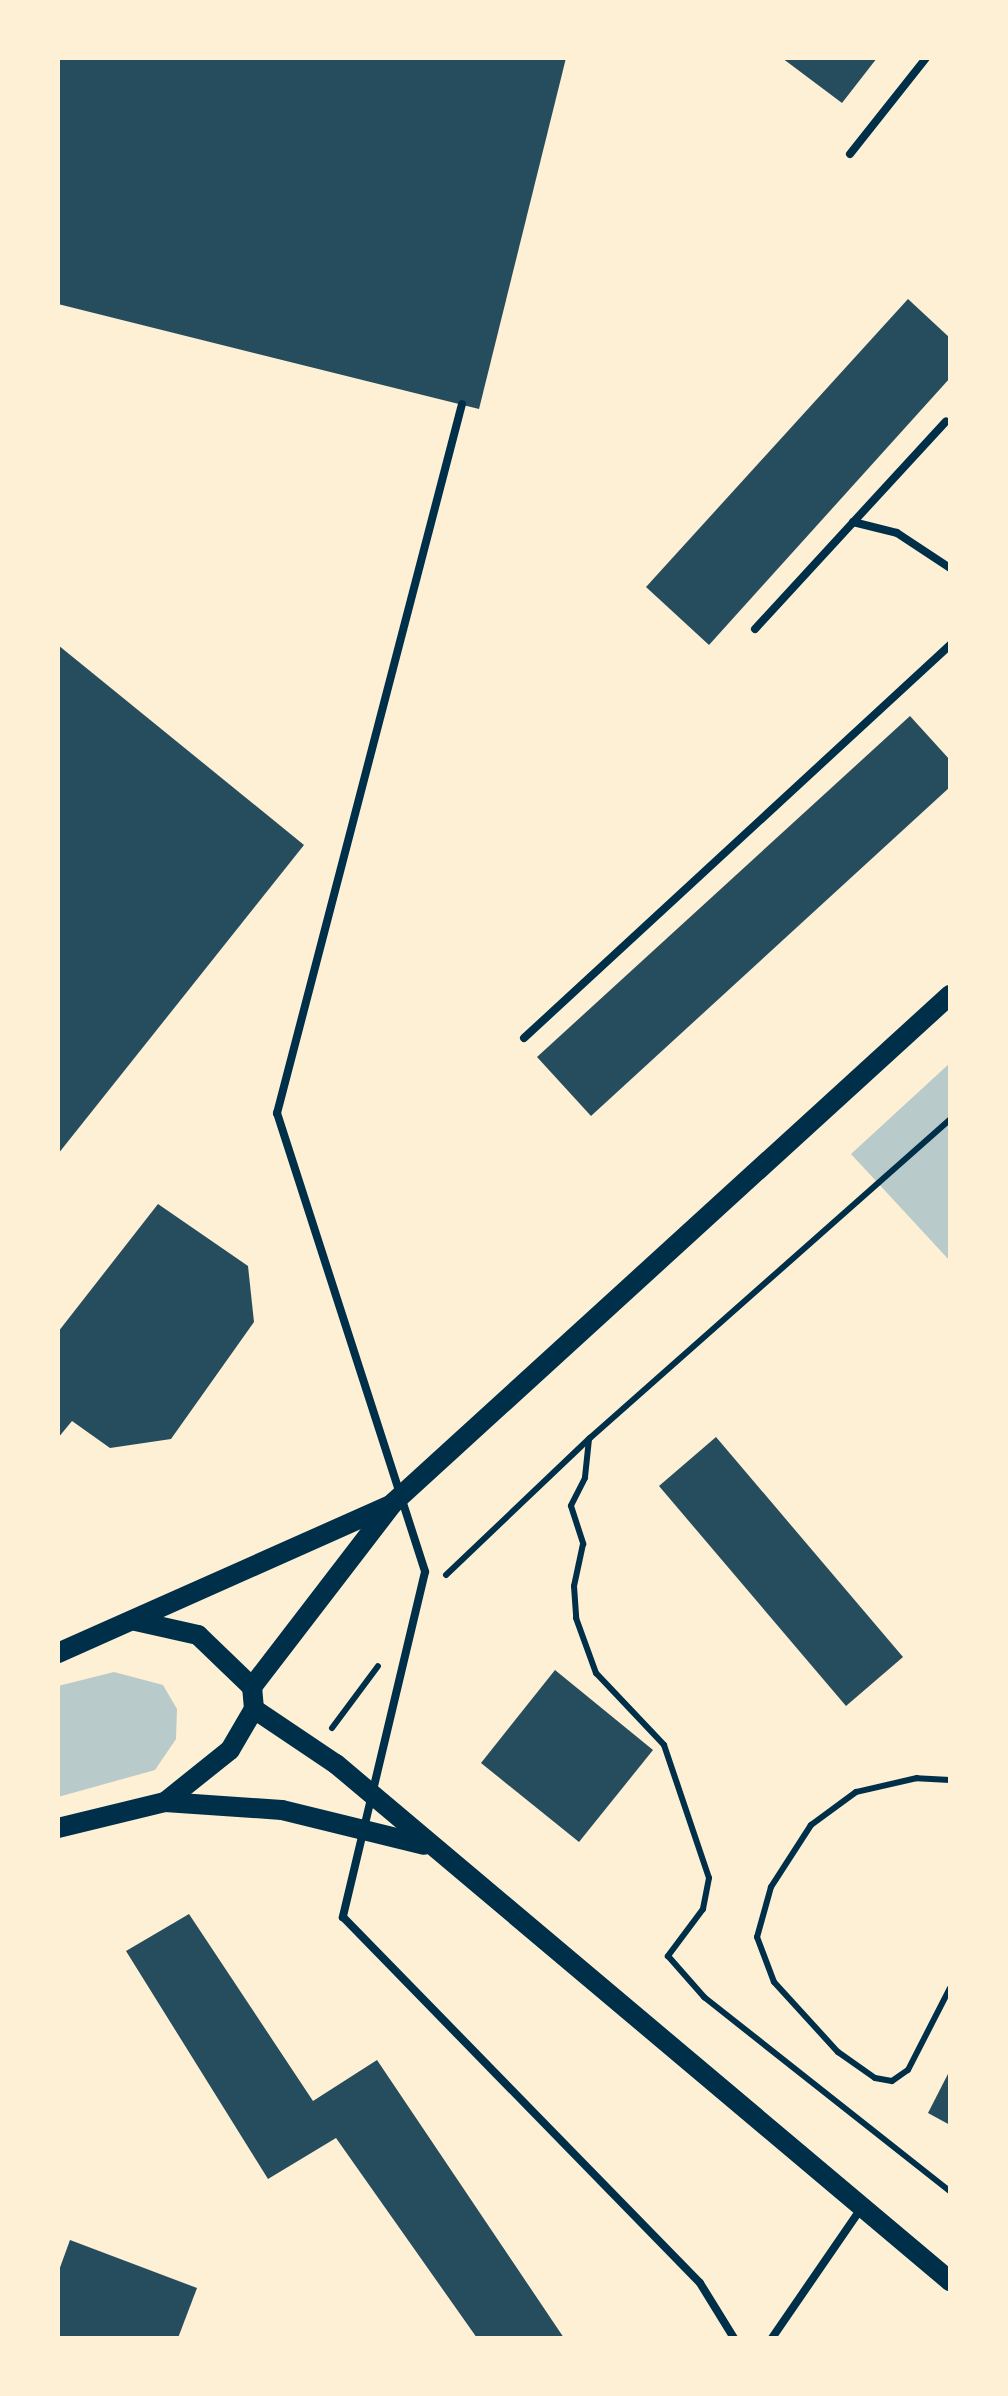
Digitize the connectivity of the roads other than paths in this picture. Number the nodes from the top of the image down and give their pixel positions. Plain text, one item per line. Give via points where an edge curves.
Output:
1 (926, 58) edge
2 (850, 154) dead end
3 (462, 404) dead end
4 (946, 420) dead end
5 (853, 522) junction
6 (950, 568) edge
7 (755, 629) dead end
8 (950, 645) edge
9 (950, 995) edge
10 (524, 1038) dead end
11 (394, 1503) junction
12 (136, 1621) junction
13 (58, 1652) edge
14 (252, 1688) junction
15 (254, 1710) junction
16 (165, 1802) junction
17 (58, 1828) edge
18 (427, 1846) junction
19 (862, 2208) junction
20 (948, 2272) edge
21 (734, 2338) edge
22 (772, 2338) edge

1 - 2 lane
3 - 21 lane via 277,1113 425,1572 343,1917 700,2283
4 - 5 lane
5 - 6 lane via 897,533
5 - 7 lane
8 - 10 lane
9 - 11 main road
11 - 12 main road
11 - 14 main road
12 - 13 main road
12 - 14 main road via 198,1636
14 - 15 main road
15 - 16 main road via 230,1750
15 - 18 main road via 316,1751
16 - 17 main road
16 - 18 main road via 282,1810
18 - 19 main road
19 - 20 main road
19 - 22 lane

